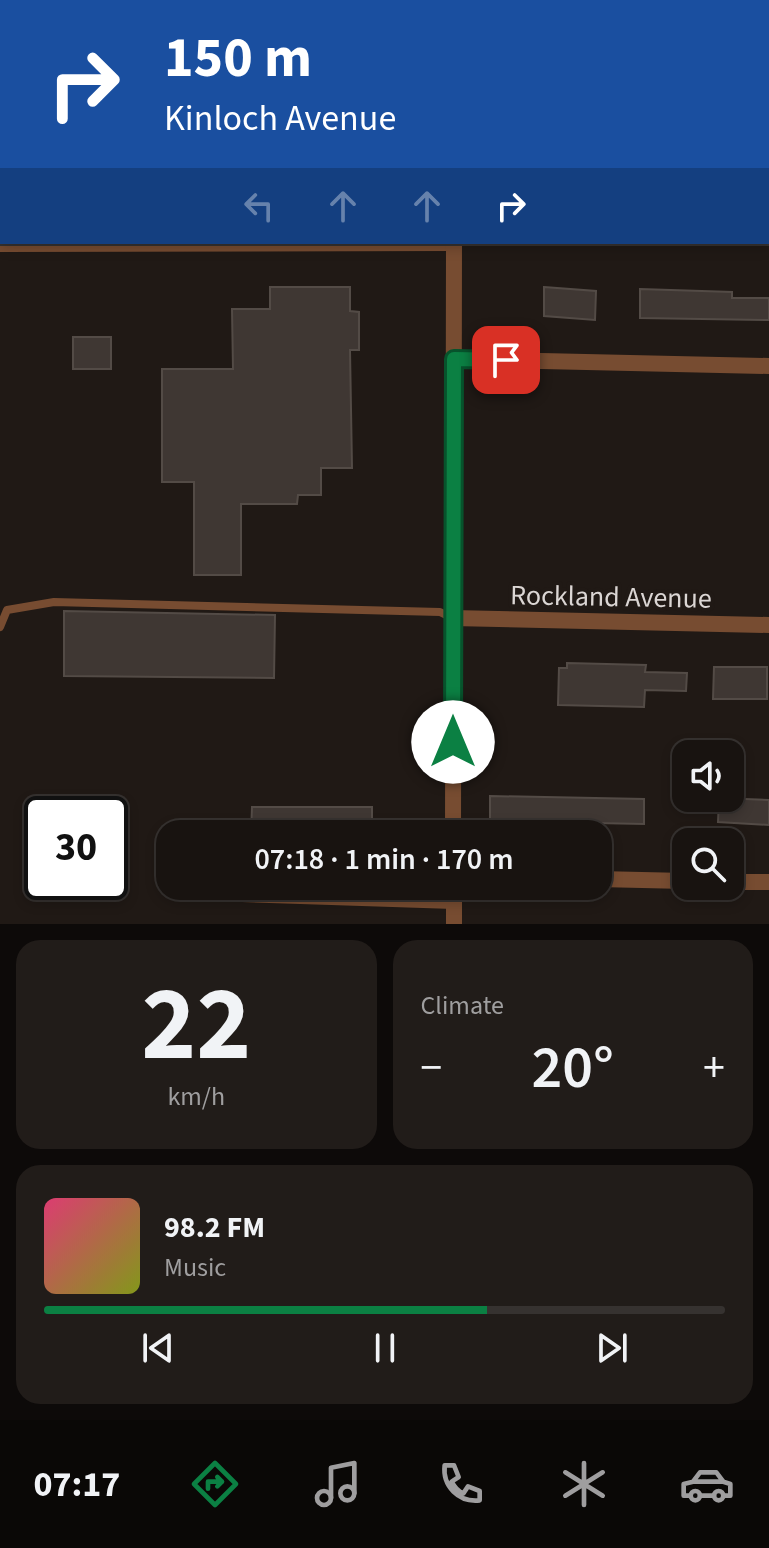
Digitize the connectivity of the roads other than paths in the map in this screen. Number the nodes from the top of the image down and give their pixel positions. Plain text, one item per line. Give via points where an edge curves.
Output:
1 (352, 244) edge
2 (454, 244) edge
3 (266, 245) edge
4 (185, 246) edge
5 (0, 248) edge
6 (454, 359) junction
7 (769, 366) edge
8 (452, 618) junction
9 (769, 625) edge
10 (0, 627) edge
11 (453, 820) edge
12 (612, 879) edge
13 (672, 881) edge
14 (744, 882) edge
15 (769, 882) edge
16 (303, 900) edge
17 (454, 900) edge
18 (454, 905) junction
19 (454, 924) edge

1 - 2 lane
1 - 3 lane
2 - 6 street
3 - 4 lane
4 - 5 lane
6 - 7 street
6 - 8 street
8 - 9 street, Rockland Avenue
8 - 10 lane via 440,612 54,602 7,610
8 - 11 street
12 - 13 street
14 - 15 street
16 - 18 lane
17 - 18 street
18 - 19 street

